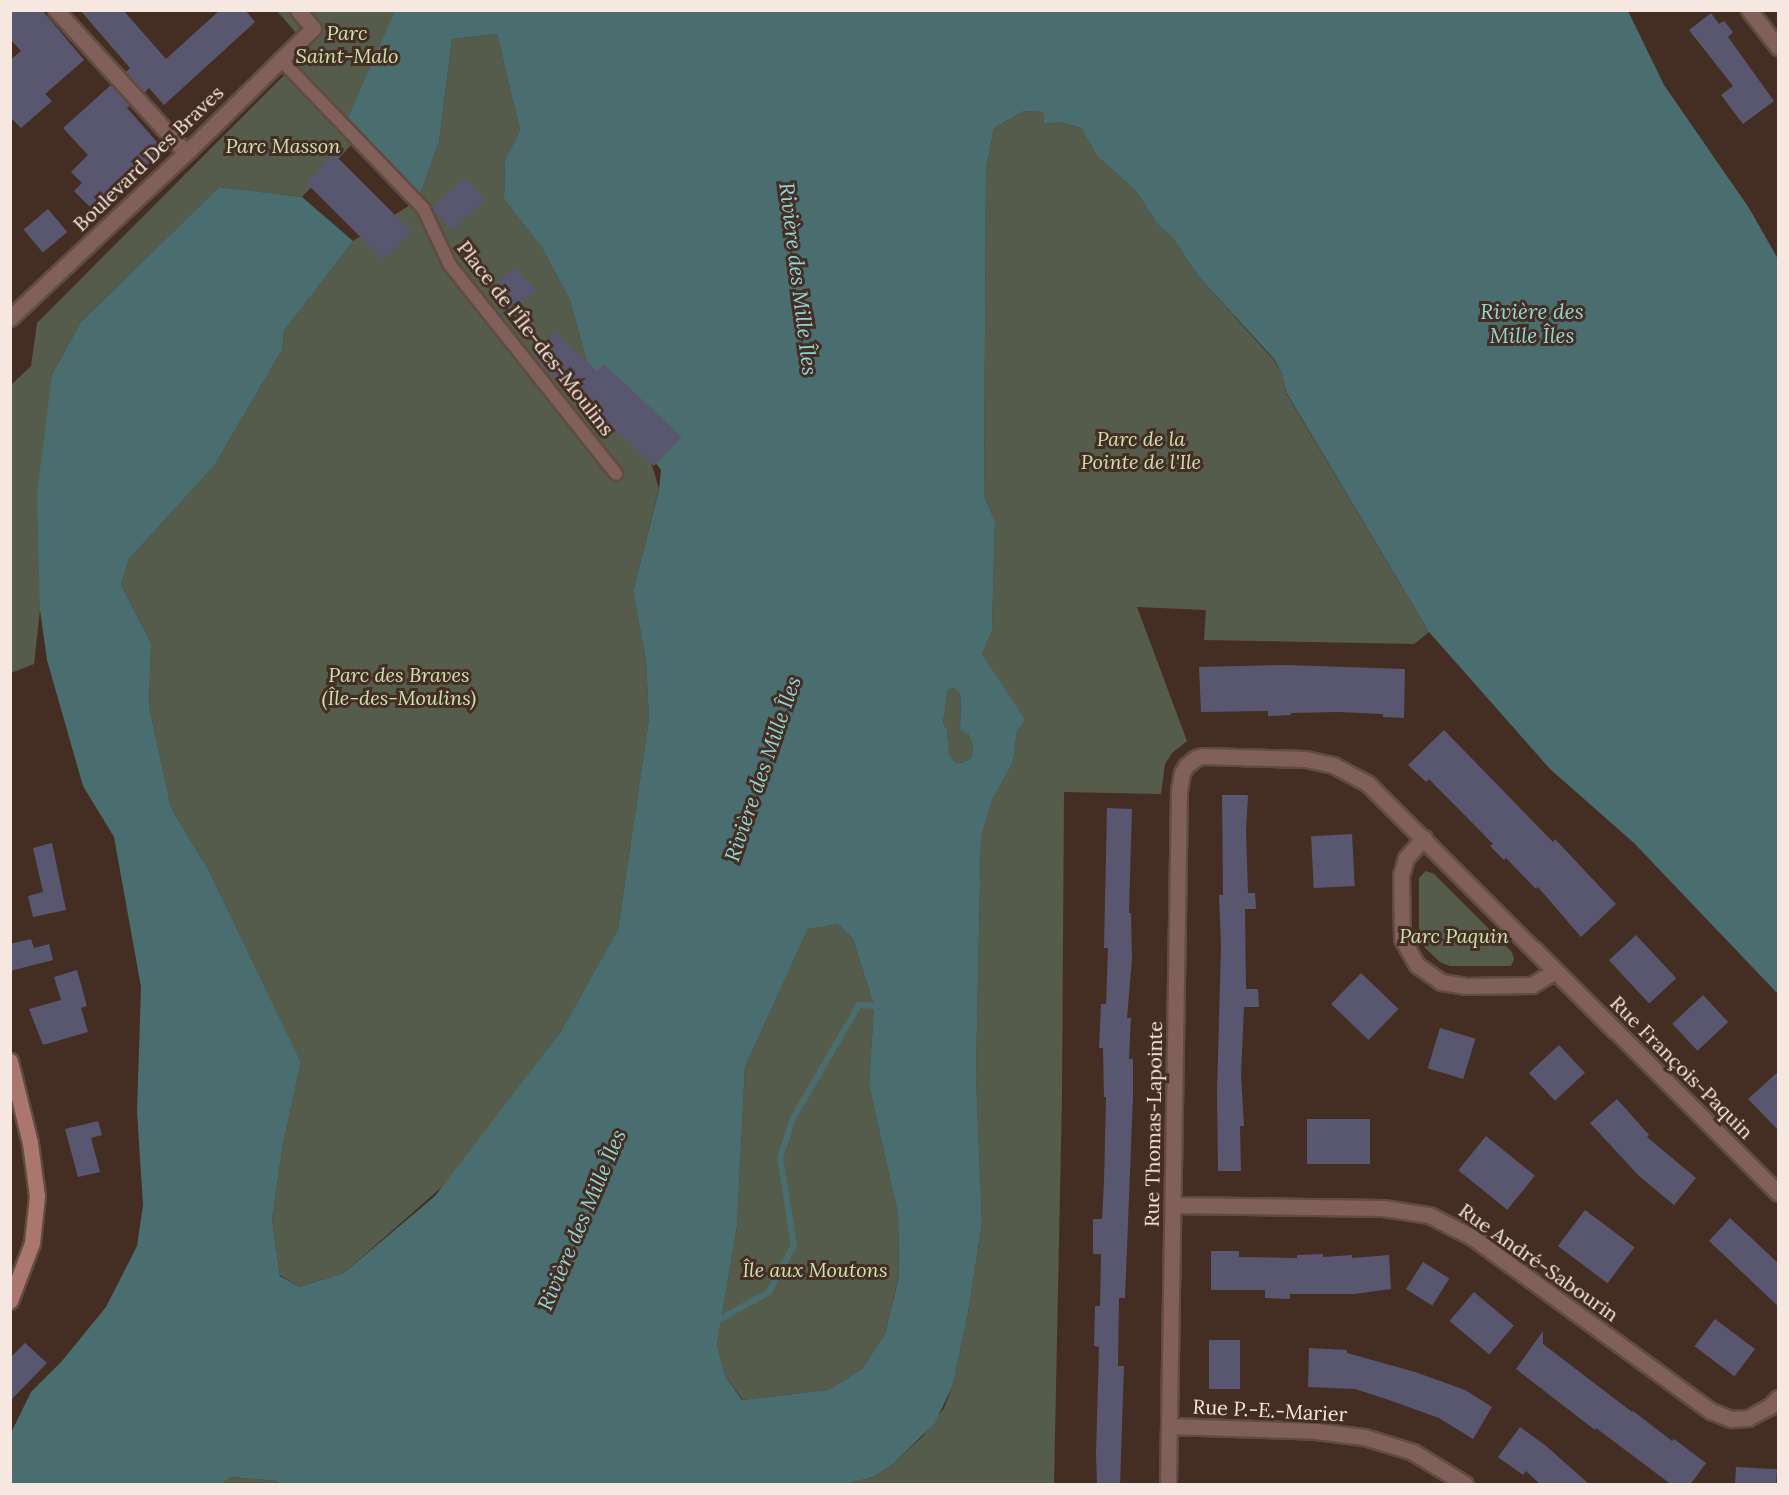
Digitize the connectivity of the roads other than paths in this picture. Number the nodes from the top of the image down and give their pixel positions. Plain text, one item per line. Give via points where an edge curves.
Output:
1 (56, 10) edge
2 (298, 10) edge
3 (1749, 10) edge
4 (1779, 47) edge
5 (280, 59) junction
6 (186, 153) junction
7 (10, 318) edge
8 (616, 474) dead end
9 (1186, 766) joint
10 (1424, 838) junction
11 (1555, 971) junction
12 (10, 1061) edge
13 (1779, 1193) edge
14 (1173, 1205) junction
15 (10, 1301) edge
16 (1779, 1398) edge
17 (1169, 1426) junction
18 (1457, 1482) edge
19 (1168, 1485) edge

1 - 6 street
2 - 5 street, Boulevard Des Braves via 313,28
3 - 4 street
5 - 6 street, Boulevard Des Braves
5 - 8 street, Place de l'Île-des-Moulins via 423,208 450,265
6 - 7 street, Boulevard Des Braves
9 - 10 street, Rue François-Paquin via 1202,756 1285,757 1333,765 1368,784
9 - 14 street, Rue Thomas-Lapointe via 1179,780
10 - 11 street, Rue François-Paquin
10 - 11 street via 1406,858 1401,875 1402,939 1417,965 1441,982 1465,986 1532,985
11 - 13 street, Rue François-Paquin
12 - 15 main road via 30,1143 37,1197 32,1243
14 - 16 street, Rue André-Sabourin via 1383,1208 1429,1215 1472,1237 1711,1411 1731,1419 1748,1418
14 - 17 street, Rue Thomas-Lapointe
17 - 18 street, Rue P.-E.-Marier via 1316,1431 1364,1437 1413,1452
17 - 19 street, Rue Thomas-Lapointe

